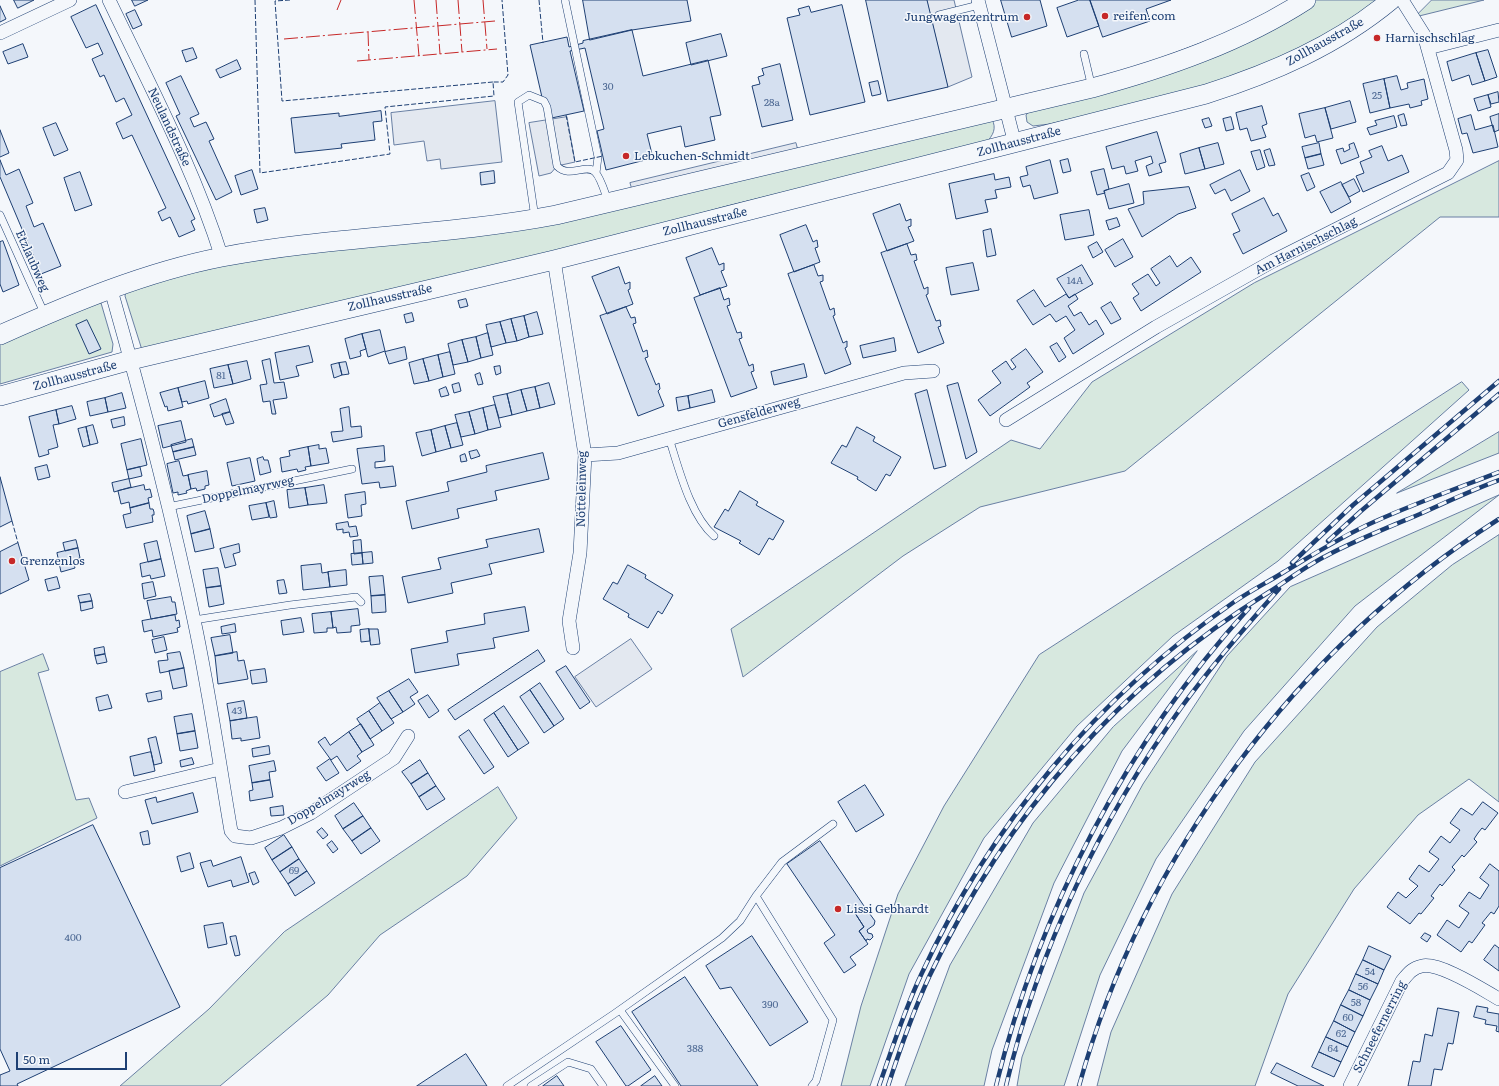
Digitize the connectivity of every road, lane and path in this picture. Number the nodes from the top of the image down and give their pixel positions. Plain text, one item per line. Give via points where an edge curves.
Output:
1 (70, 0) edge
2 (109, 0) edge
3 (565, 0) edge
4 (1306, 0) edge
5 (1391, 0) edge
6 (1402, 0) edge
7 (978, 2) edge
8 (939, 15) dead end
9 (1499, 30) edge
10 (0, 34) edge
11 (1428, 48) junction
12 (1084, 54) dead end
13 (1092, 88) junction
14 (1005, 109) junction
15 (1015, 144) junction
16 (596, 173) junction
17 (609, 203) junction
18 (0, 215) edge
19 (535, 219) junction
20 (222, 258) junction
21 (554, 260) junction
22 (111, 290) junction
23 (45, 315) junction
24 (0, 335) edge
25 (131, 360) junction
26 (933, 371) dead end
27 (0, 396) edge
28 (1006, 420) dead end
29 (669, 438) junction
30 (585, 455) junction
31 (352, 469) dead end
32 (168, 507) junction
33 (714, 536) dead end
34 (361, 602) dead end
35 (194, 620) junction
36 (573, 648) dead end
37 (408, 736) dead end
38 (220, 769) junction
39 (125, 792) dead end
40 (833, 824) dead end
41 (756, 896) junction
42 (1499, 1000) edge
43 (620, 1010) junction
44 (506, 1086) edge
45 (531, 1086) edge
46 (602, 1086) edge
47 (675, 1086) edge
48 (812, 1086) edge
49 (1350, 1086) edge

1 - 10 street
2 - 20 street, Neulandstraße via 198,192
3 - 16 lane via 598,157
4 - 13 main road via 1264,24 1194,56
5 - 15 main road, Zollhausstraße via 1362,23 1319,48 1243,82 1179,102
6 - 11 street, Am Harnischschlag via 1418,24
7 - 8 lane
7 - 14 street
9 - 11 street
11 - 28 street, Am Harnischschlag via 1456,150 1457,160 1448,173 1273,261 1162,323
12 - 13 lane
13 - 14 main road
14 - 15 street
14 - 17 main road
15 - 21 main road, Zollhausstraße
16 - 17 lane
16 - 19 lane via 591,169 566,172 561,170 557,166 544,100 529,95 518,102
17 - 19 main road
18 - 23 lane, Etzlaubweg
19 - 20 main road
20 - 22 main road via 172,269
21 - 25 main road, Zollhausstraße
21 - 30 street, Nötteleinweg
22 - 23 main road
22 - 25 street, Doppelmayrweg
23 - 24 main road
25 - 27 main road, Zollhausstraße
25 - 32 street, Doppelmayrweg
26 - 29 street, Gensfelderweg via 904,373
29 - 30 street, Gensfelderweg via 618,453
29 - 33 lane via 690,497 704,527
30 - 36 street, Nötteleinweg via 580,553 569,621
31 - 32 lane, Doppelmayrweg
32 - 35 street, Doppelmayrweg
34 - 35 lane via 356,597
35 - 38 street, Doppelmayrweg
37 - 38 street, Doppelmayrweg via 394,758 311,813 281,828 251,838 236,836 231,831
38 - 39 street
40 - 41 lane via 782,862
41 - 43 lane via 740,922 722,938
41 - 48 lane via 834,1020
42 - 49 street, Schneefernerring via 1436,967 1423,966 1411,970 1402,981
43 - 44 lane
43 - 47 lane
45 - 46 lane via 568,1062 591,1069

